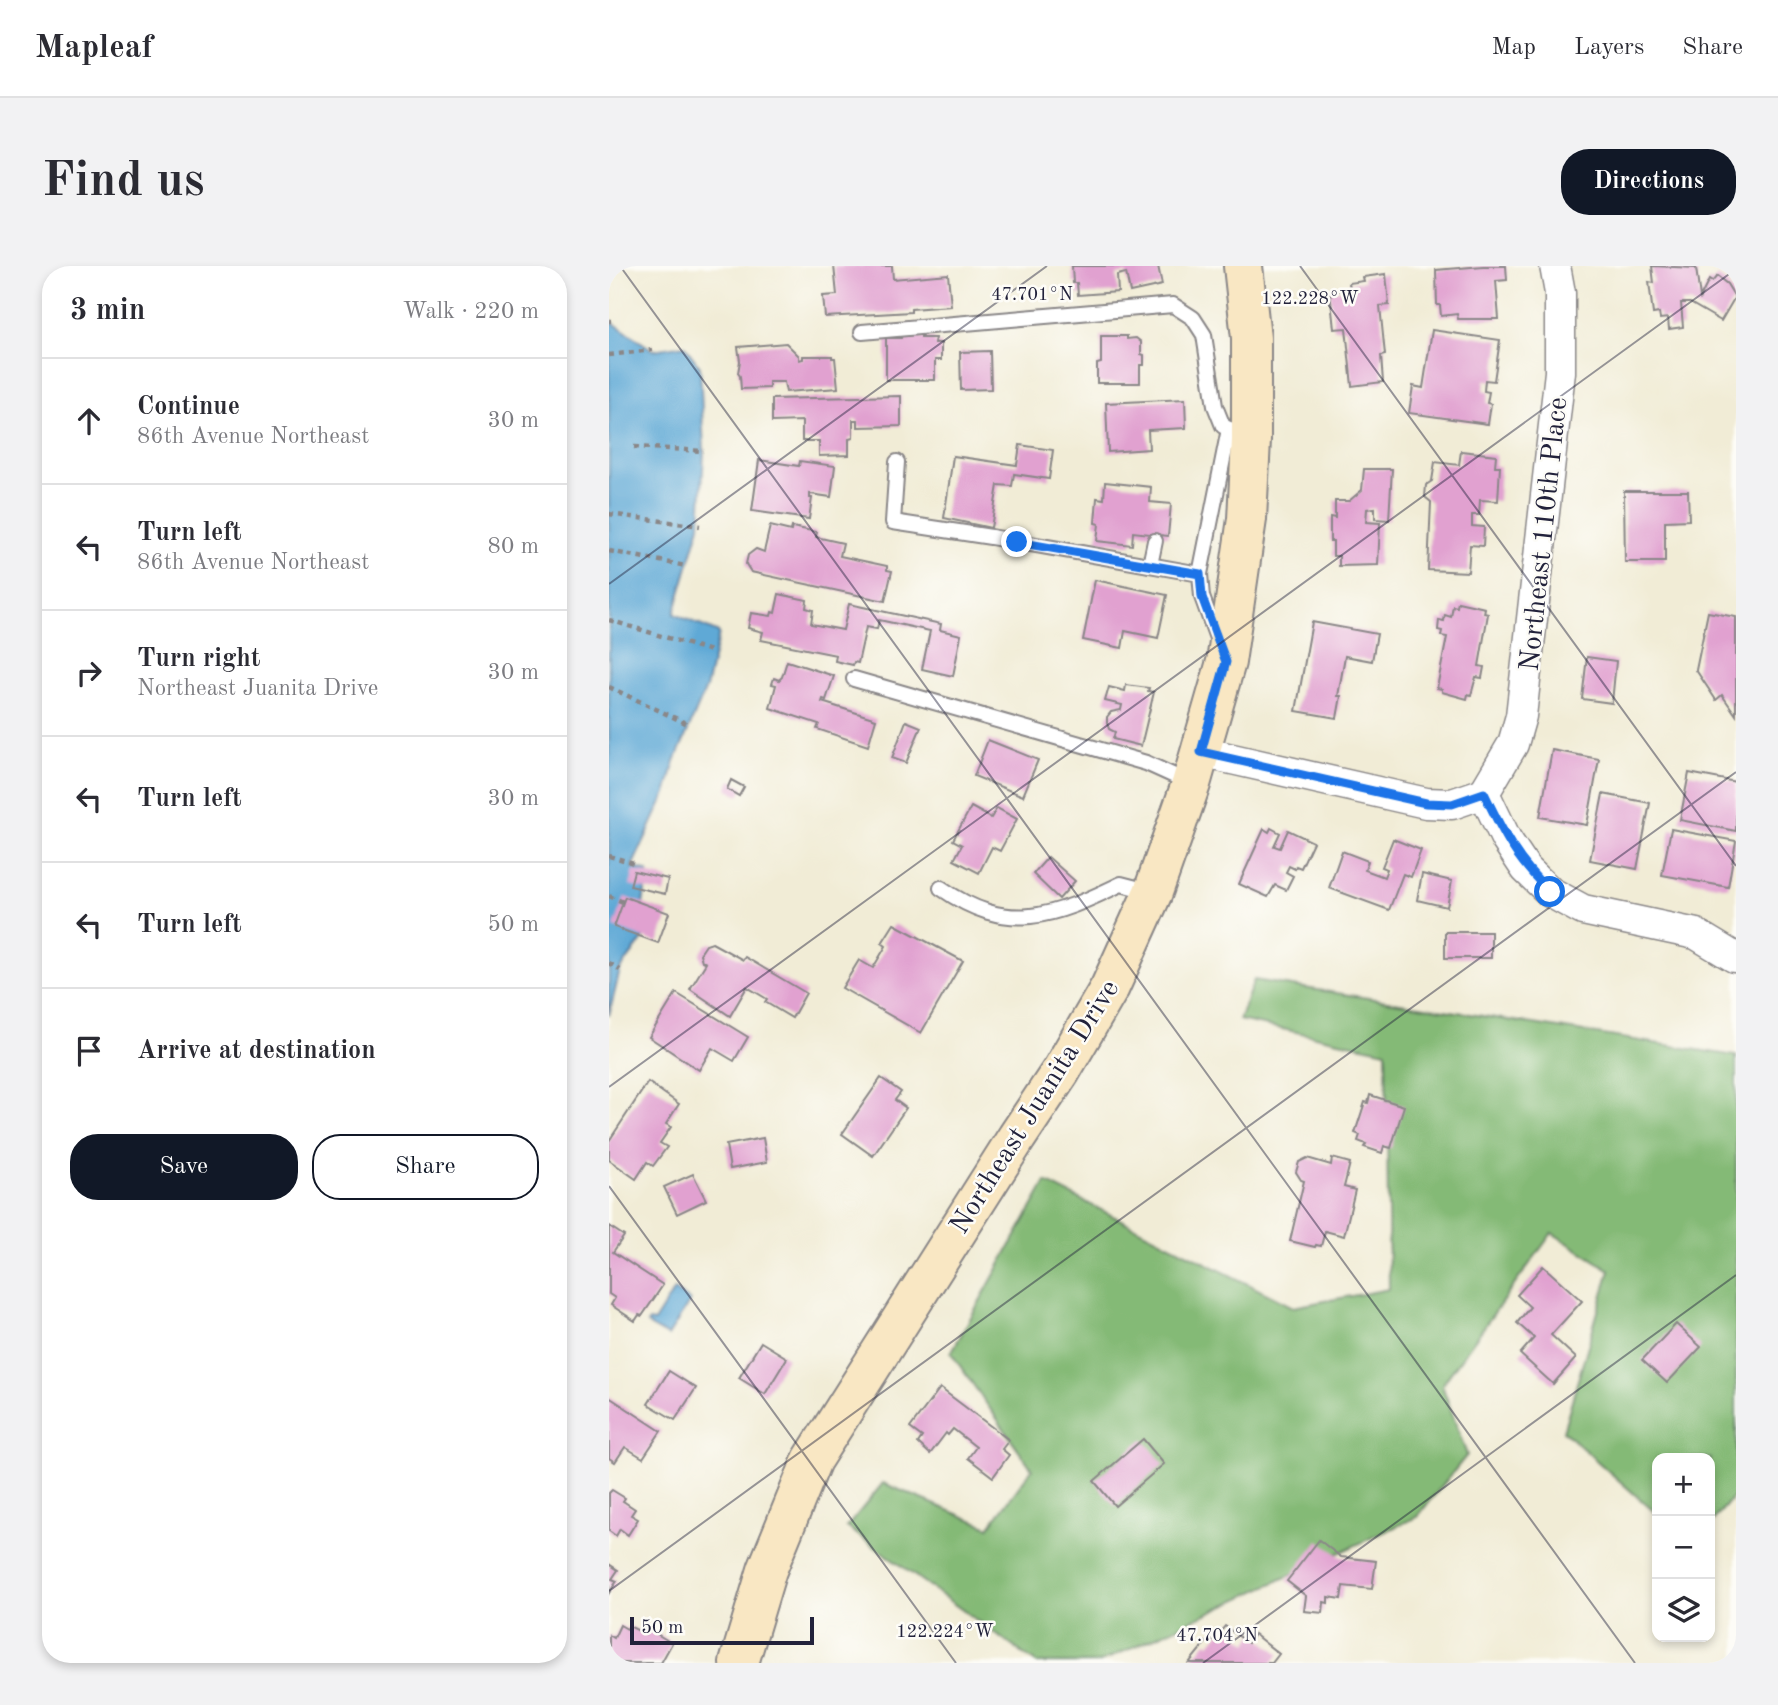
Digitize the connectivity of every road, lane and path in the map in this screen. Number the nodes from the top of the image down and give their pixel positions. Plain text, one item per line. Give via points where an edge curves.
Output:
1 (1243, 266) edge
2 (1555, 266) edge
3 (862, 332) dead end
4 (653, 350) dead end
5 (609, 355) edge
6 (1240, 435) junction
7 (634, 447) dead end
8 (704, 451) dead end
9 (897, 462) dead end
10 (609, 514) edge
11 (699, 526) dead end
12 (1155, 541) dead end
13 (609, 551) edge
14 (1150, 565) junction
15 (686, 566) dead end
16 (1200, 574) junction
17 (609, 620) edge
18 (714, 652) dead end
19 (1226, 662) junction
20 (854, 679) dead end
21 (609, 687) edge
22 (690, 725) dead end
23 (1196, 768) junction
24 (1484, 793) junction
25 (609, 856) edge
26 (634, 863) dead end
27 (941, 888) dead end
28 (1153, 892) junction
29 (609, 895) edge
30 (623, 902) dead end
31 (1735, 956) edge
32 (609, 963) edge
33 (621, 970) dead end
34 (739, 1663) edge

1 - 6 main road, Northeast Juanita Drive via 1251,338
2 - 24 street, Northeast 110th Place via 1560,293 1560,372 1521,716 1513,744
3 - 6 lane via 1173,305 1193,318 1204,335 1215,406 1223,426
4 - 5 path
6 - 16 lane
6 - 19 main road, Northeast Juanita Drive via 1247,519
7 - 8 path
9 - 14 lane via 893,522
10 - 11 path
12 - 14 lane
13 - 15 path
14 - 16 lane
16 - 19 lane via 1202,597
17 - 18 path
19 - 23 main road, Northeast Juanita Drive
20 - 23 lane via 1146,763
21 - 22 path
23 - 24 street via 1426,803 1452,804
23 - 28 main road, Northeast Juanita Drive
24 - 31 street via 1506,839 1526,869 1550,892 1583,910 1696,934
25 - 26 path
27 - 28 lane via 991,914 1027,917 1083,903 1121,884
28 - 34 main road, Northeast Juanita Drive via 1110,987 1061,1071 812,1460 767,1570
29 - 30 path
32 - 33 path

